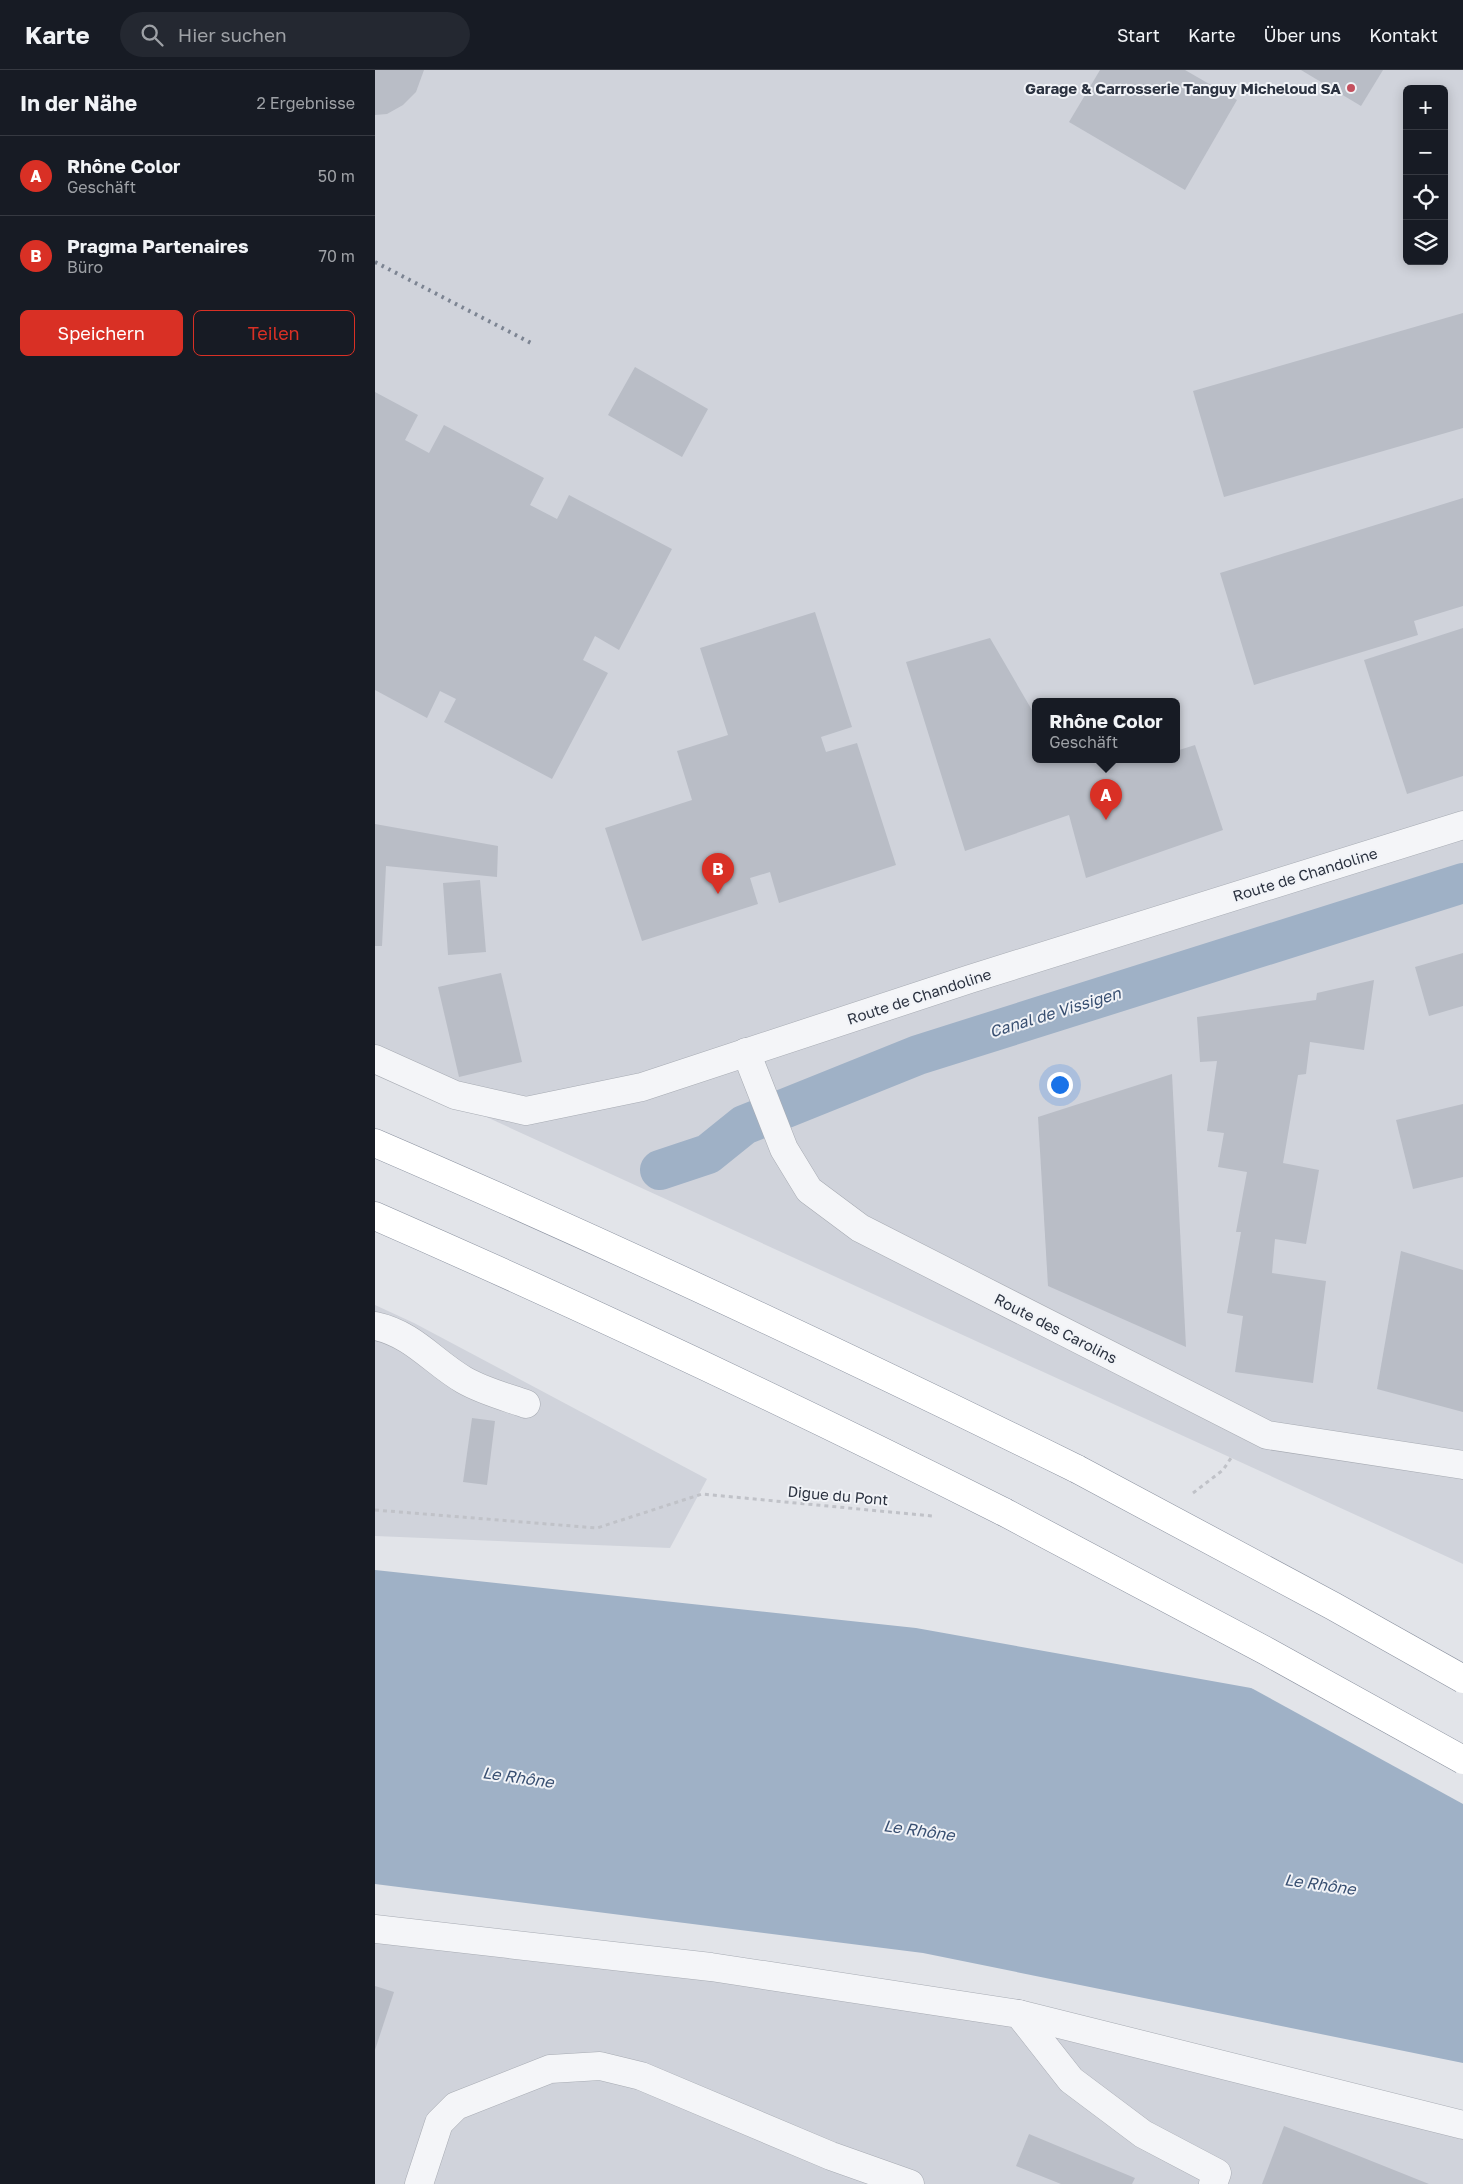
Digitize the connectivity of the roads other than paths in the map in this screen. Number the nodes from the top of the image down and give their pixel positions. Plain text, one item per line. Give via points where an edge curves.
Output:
1 (1463, 825) edge
2 (746, 1052) junction
3 (375, 1059) edge
4 (375, 1143) edge
5 (375, 1216) edge
6 (375, 1326) edge
7 (526, 1404) dead end
8 (1463, 1464) edge
9 (1463, 1679) edge
10 (1463, 1760) edge
11 (375, 1929) edge
12 (1019, 2014) junction
13 (1463, 2125) edge
14 (419, 2184) edge
15 (910, 2184) edge
16 (1213, 2184) edge

1 - 2 street, Route de Chandoline
2 - 3 street, Route de Chandoline via 643,1087 526,1111 455,1095
2 - 8 street, Route des Carolins via 784,1149 809,1190 860,1228 1267,1435
4 - 9 highway, bridge via 696,1286 1077,1469
5 - 10 highway, bridge via 668,1348 1004,1512
6 - 7 street via 417,1343 478,1388
11 - 12 street via 711,1966
12 - 13 street
12 - 16 street via 1071,2080 1143,2134 1217,2173
14 - 15 street via 439,2123 456,2106 550,2069 600,2066 641,2076 831,2156

